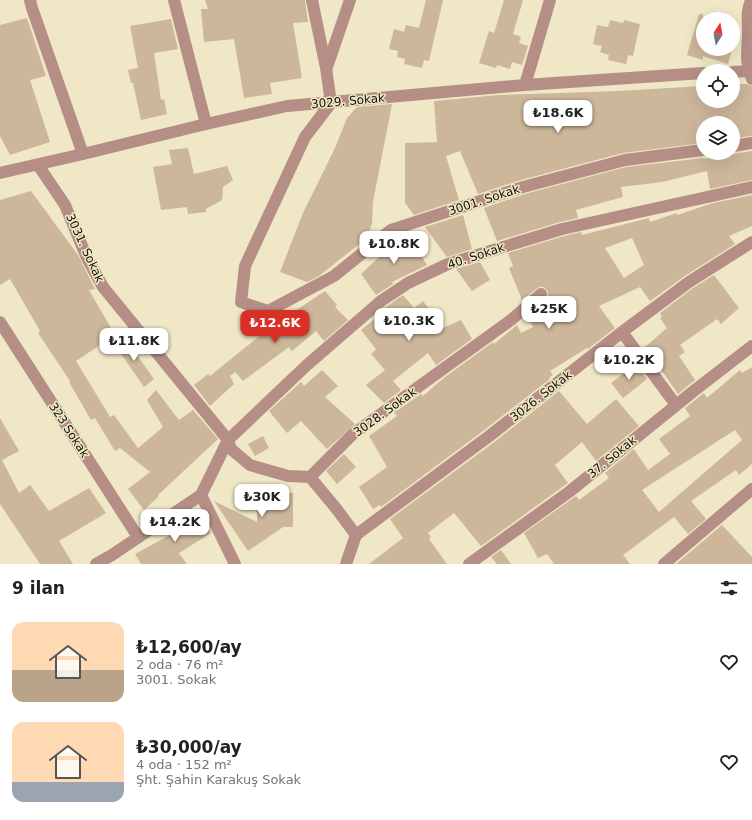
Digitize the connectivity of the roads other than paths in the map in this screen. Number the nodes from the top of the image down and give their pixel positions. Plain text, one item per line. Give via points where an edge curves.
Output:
1 (30, 0) edge
2 (174, 0) edge
3 (312, 0) edge
4 (350, 0) edge
5 (550, 0) edge
6 (751, 0) edge
7 (326, 68) junction
8 (696, 73) edge
9 (740, 73) edge
10 (750, 75) edge
11 (525, 84) junction
12 (331, 103) junction
13 (206, 124) junction
14 (752, 143) edge
15 (740, 145) edge
16 (696, 151) edge
17 (83, 154) junction
18 (38, 165) junction
19 (0, 173) edge
20 (752, 186) edge
21 (752, 242) edge
22 (541, 294) dead end
23 (0, 322) edge
24 (622, 332) junction
25 (752, 346) edge
26 (676, 406) junction
27 (228, 440) junction
28 (310, 478) junction
29 (752, 489) edge
30 (201, 495) junction
31 (356, 535) junction
32 (138, 537) junction
33 (115, 560) edge
34 (96, 564) edge
35 (236, 564) edge
36 (346, 564) edge
37 (469, 564) edge
38 (664, 564) edge

1 - 17 street
2 - 13 street
3 - 7 street
4 - 7 street
5 - 11 street
6 - 10 street via 747,12 746,55
7 - 12 street
8 - 11 street, 3029. Sokak
9 - 10 street
11 - 12 street, 3029. Sokak
12 - 13 street, 3029. Sokak via 287,106
12 - 16 street, 3001. Sokak via 305,137 245,266 241,302 268,311 334,276 391,230 523,187 625,160
13 - 17 street, 3029. Sokak
14 - 15 street
17 - 18 street, 3029. Sokak
18 - 19 street, 3029. Sokak
18 - 27 street, 3031. Sokak via 65,205 87,258 103,287
20 - 27 street, 40. Sokak via 562,229 448,264 408,283 381,301 307,364
21 - 24 street, 3026. Sokak via 689,282
22 - 28 street, 3028. Sokak via 511,320 353,434
23 - 32 street, 323 Sokak
24 - 26 street
24 - 31 street, 3026. Sokak via 488,437
25 - 26 street, 37. Sokak
26 - 37 street, 37. Sokak via 569,492
27 - 28 street via 231,449 250,465 288,476
27 - 30 street, 40. Sokak
28 - 31 street
29 - 38 street
30 - 32 street
30 - 35 street
31 - 36 street
32 - 33 street
33 - 34 street

